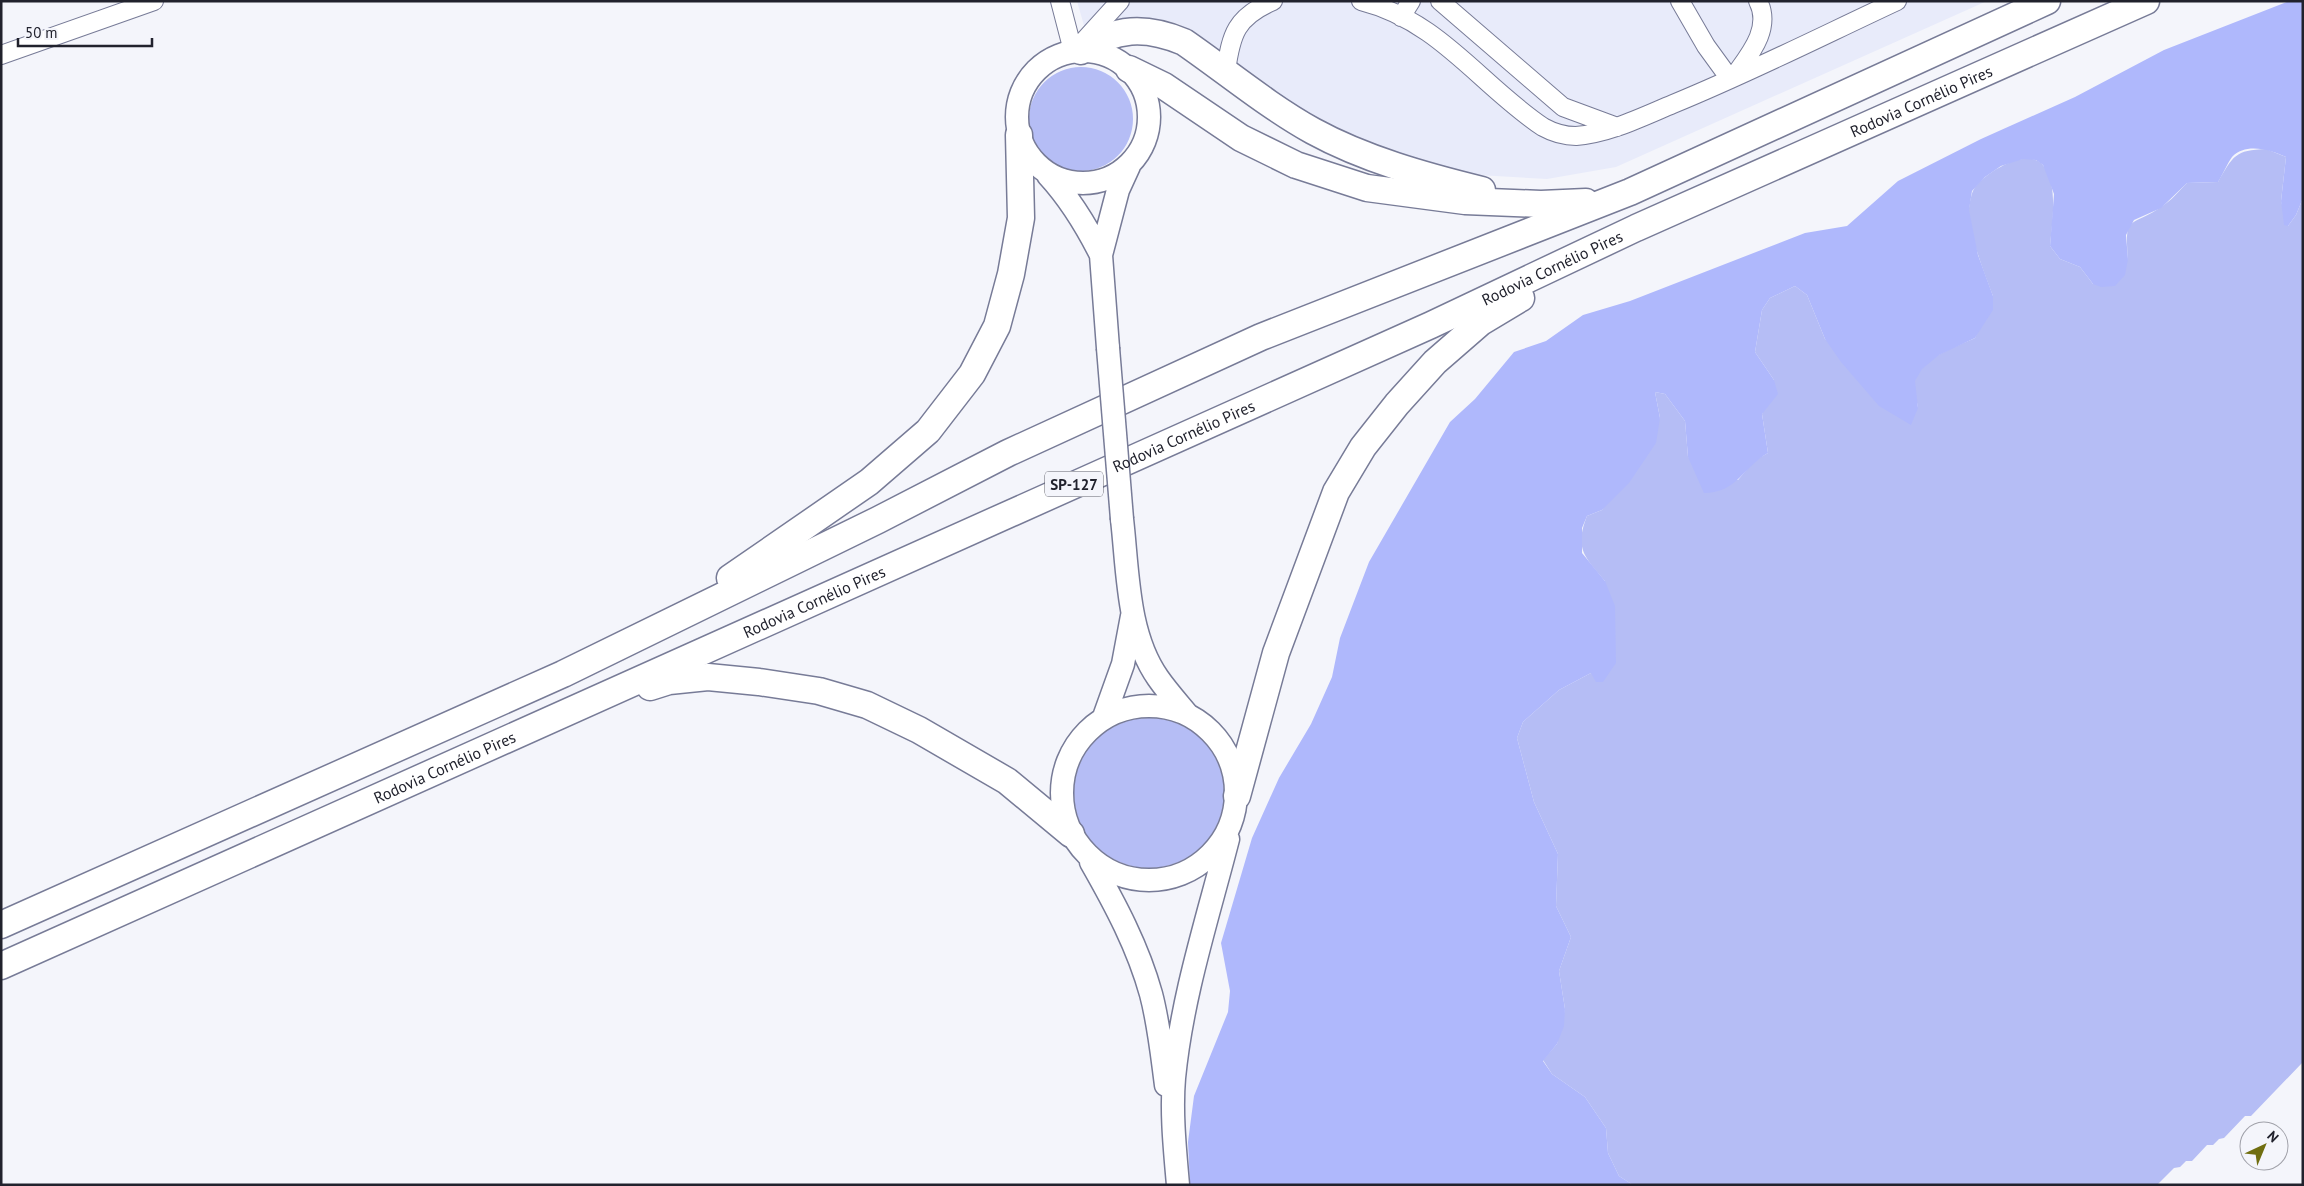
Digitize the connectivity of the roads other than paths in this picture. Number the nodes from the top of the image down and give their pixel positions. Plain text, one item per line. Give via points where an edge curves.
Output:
1 (154, 1) edge
2 (1060, 1) edge
3 (1120, 1) edge
4 (1273, 1) edge
5 (1360, 1) edge
6 (1411, 1) edge
7 (1440, 1) edge
8 (1680, 1) edge
9 (1758, 1) edge
10 (1897, 1) edge
11 (2047, 1) edge
12 (2146, 1) edge
13 (1401, 17) junction
14 (1077, 51) junction
15 (1, 55) edge
16 (1129, 69) junction
17 (1226, 71) junction
18 (1731, 78) junction
19 (1618, 127) junction
20 (1018, 135) junction
21 (1129, 166) junction
22 (1046, 173) junction
23 (1630, 192) junction
24 (1541, 204) junction
25 (1636, 228) junction
26 (1101, 255) junction
27 (1133, 610) junction
28 (649, 632) junction
29 (1187, 714) junction
30 (561, 715) junction
31 (1104, 717) junction
32 (1235, 808) junction
33 (1071, 834) junction
34 (1087, 855) junction
35 (1, 925) edge
36 (1, 966) edge
37 (1174, 1138) junction
38 (1178, 1185) edge

1 - 15 street
2 - 14 street
3 - 14 street
4 - 17 street via 1240,22 1230,42
5 - 13 street
6 - 13 street
7 - 19 street via 1563,108
8 - 18 street via 1706,46
9 - 18 street via 1762,11 1760,35 1753,50
10 - 18 street
11 - 23 highway
12 - 25 highway, Rodovia Cornélio Pires / SP-127
13 - 19 street via 1417,24 1462,57 1496,90 1544,128 1575,136
14 - 16 main road via 1095,51 1114,58
14 - 17 highway via 1099,38 1129,30 1154,32 1184,42
14 - 20 main road via 1054,57 1035,70 1022,90 1016,112
16 - 21 main road via 1142,86 1149,107 1149,128 1142,149
16 - 24 highway via 1164,86 1241,138 1296,165 1366,188 1465,201
17 - 24 highway via 1312,131 1351,149 1435,177
18 - 19 street
20 - 22 main road via 1025,150
20 - 28 highway via 1021,218 1012,274 997,326 972,374 928,431 869,482
21 - 22 main road via 1111,178 1089,184 1066,182
21 - 26 main road via 1118,190
22 - 26 main road via 1068,196
23 - 24 highway via 1587,202
23 - 28 highway via 1261,337 1008,453
25 - 30 highway, Rodovia Cornélio Pires / SP-127 via 1431,325
25 - 32 highway via 1481,322 1435,362 1364,447 1324,518 1276,653
26 - 27 main road, bridge via 1122,519
27 - 29 main road via 1143,648 1154,670
27 - 31 main road via 1123,664
28 - 35 highway via 554,678
29 - 31 main road via 1160,706 1131,707
29 - 32 main road via 1208,728 1224,748 1234,771
30 - 33 highway via 669,681 708,677 818,691 867,705 919,730 1007,781
30 - 36 highway, Rodovia Cornélio Pires / SP-127
31 - 33 main road via 1084,734 1069,756 1062,782 1062,808
32 - 34 main road via 1219,847 1197,867 1170,879 1140,881 1111,872
32 - 37 main road via 1184,1010 1174,1079
33 - 34 main road
34 - 37 main road via 1133,943 1151,995
37 - 38 main road

